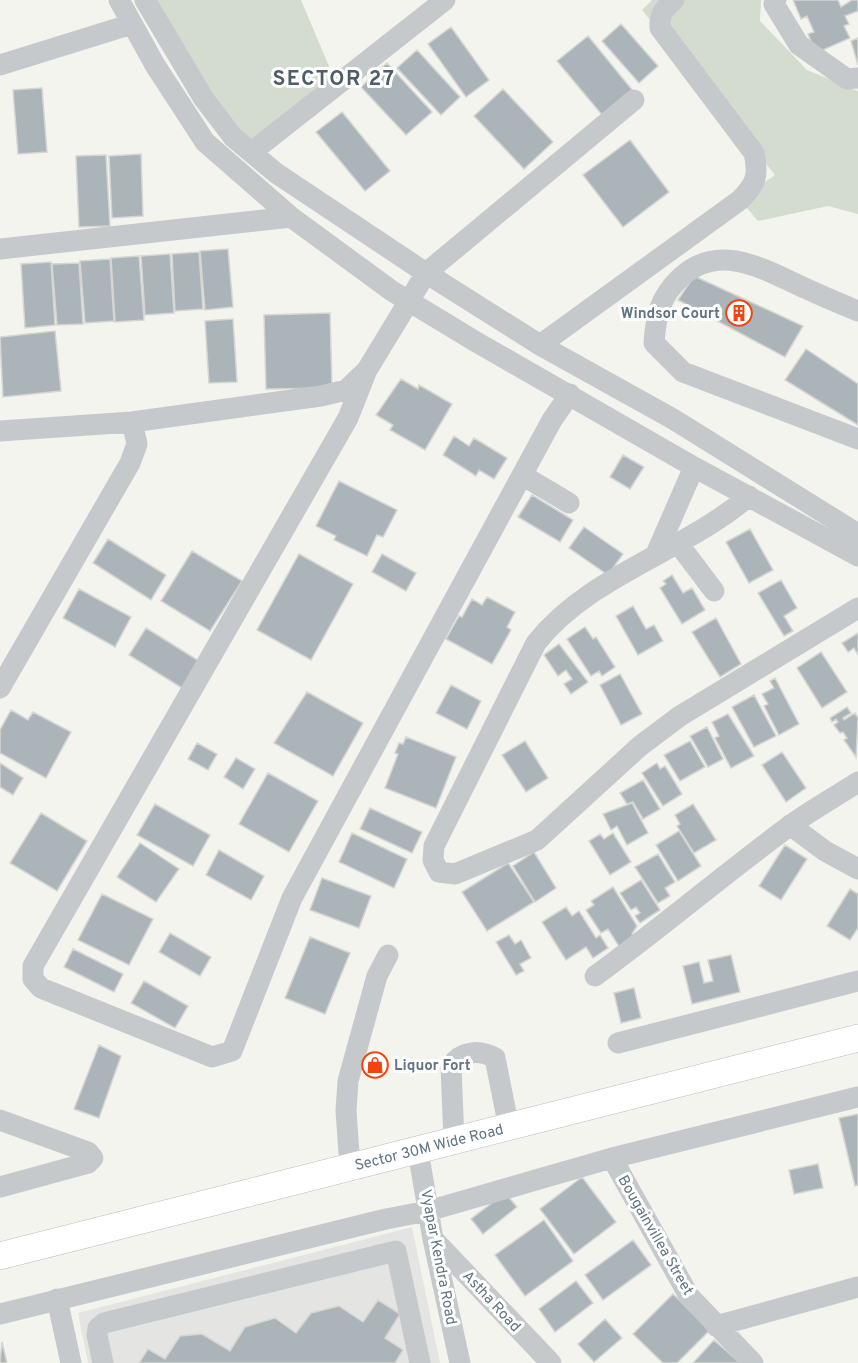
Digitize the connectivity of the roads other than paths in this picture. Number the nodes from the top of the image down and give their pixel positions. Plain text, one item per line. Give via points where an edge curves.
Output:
1 (145, 0) edge
2 (445, 0) edge
3 (674, 0) edge
4 (776, 0) edge
5 (122, 1) edge
6 (132, 24) junction
7 (0, 65) edge
8 (858, 78) edge
9 (634, 100) dead end
10 (253, 151) junction
11 (291, 217) junction
12 (0, 249) edge
13 (426, 273) junction
14 (408, 301) junction
15 (858, 311) edge
16 (540, 345) junction
17 (368, 370) junction
18 (570, 394) junction
19 (132, 422) junction
20 (0, 431) edge
21 (858, 439) edge
22 (694, 467) junction
23 (522, 475) junction
24 (749, 496) junction
25 (568, 503) dead end
26 (858, 534) edge
27 (677, 542) junction
28 (656, 554) junction
29 (858, 556) edge
30 (714, 591) dead end
31 (858, 608) edge
32 (0, 688) edge
33 (858, 782) edge
34 (790, 825) junction
35 (858, 869) edge
36 (388, 955) dead end
37 (595, 976) dead end
38 (858, 981) edge
39 (858, 1038) edge
40 (618, 1043) dead end
41 (858, 1097) edge
42 (0, 1120) edge
43 (509, 1128) junction
44 (454, 1142) junction
45 (418, 1150) junction
46 (612, 1158) junction
47 (350, 1167) junction
48 (0, 1187) edge
49 (428, 1211) junction
50 (386, 1219) junction
51 (434, 1239) junction
52 (396, 1251) junction
53 (0, 1256) edge
54 (858, 1287) edge
55 (97, 1289) junction
56 (57, 1299) junction
57 (0, 1314) edge
58 (104, 1323) junction
59 (716, 1326) junction
60 (71, 1363) edge
61 (103, 1363) edge
62 (420, 1363) edge
63 (460, 1363) edge
64 (551, 1363) edge
65 (753, 1363) edge

1 - 10 street via 204,99 233,137
2 - 10 street
3 - 16 street via 663,9 660,28 754,153 758,172 754,186
4 - 8 street via 774,4 799,45 847,79
5 - 6 street
6 - 7 street
6 - 11 street via 205,142
9 - 13 street
10 - 13 street via 276,173
11 - 12 street
11 - 14 street
13 - 14 street
13 - 16 street
14 - 17 street
14 - 18 street
15 - 21 street via 757,265 726,259 692,266 667,290 656,313 654,343 683,372
16 - 26 street via 673,419
17 - 19 street via 346,390 321,396
17 - 23 street via 348,418 33,966 33,979 41,988 212,1057 232,1051 292,898
18 - 22 street
18 - 23 street
19 - 20 street
19 - 32 street via 136,444 130,463
22 - 24 street
22 - 28 street
23 - 25 street
24 - 27 street
24 - 29 street
27 - 28 street
27 - 30 street
28 - 31 street via 552,622 536,643 434,846 433,860 439,872 455,874 537,840 640,746 680,716
33 - 34 street
34 - 35 street
34 - 37 street
36 - 47 street via 376,976 348,1081
38 - 40 street
39 - 43 main road, Sector 30M Wide Road
41 - 46 street
42 - 48 street via 88,1152 93,1158 88,1163
43 - 44 main road, Sector 30M Wide Road
43 - 44 street via 495,1058 465,1053 452,1066
44 - 45 main road, Sector 30M Wide Road
45 - 47 main road, Sector 30M Wide Road
45 - 49 street, Vyapar Kendra Road
46 - 49 street
46 - 59 street, Bougainvillea Street via 671,1268
47 - 53 main road, Sector 30M Wide Road
49 - 50 street
49 - 51 street, Vyapar Kendra Road
50 - 52 street
50 - 55 street
51 - 63 street, Vyapar Kendra Road
51 - 64 street, Astha Road
52 - 58 street
52 - 62 street
54 - 59 street
55 - 56 street
55 - 58 street
56 - 57 street
56 - 60 street
58 - 61 street via 97,1335
59 - 65 street, Bougainvillea Street

